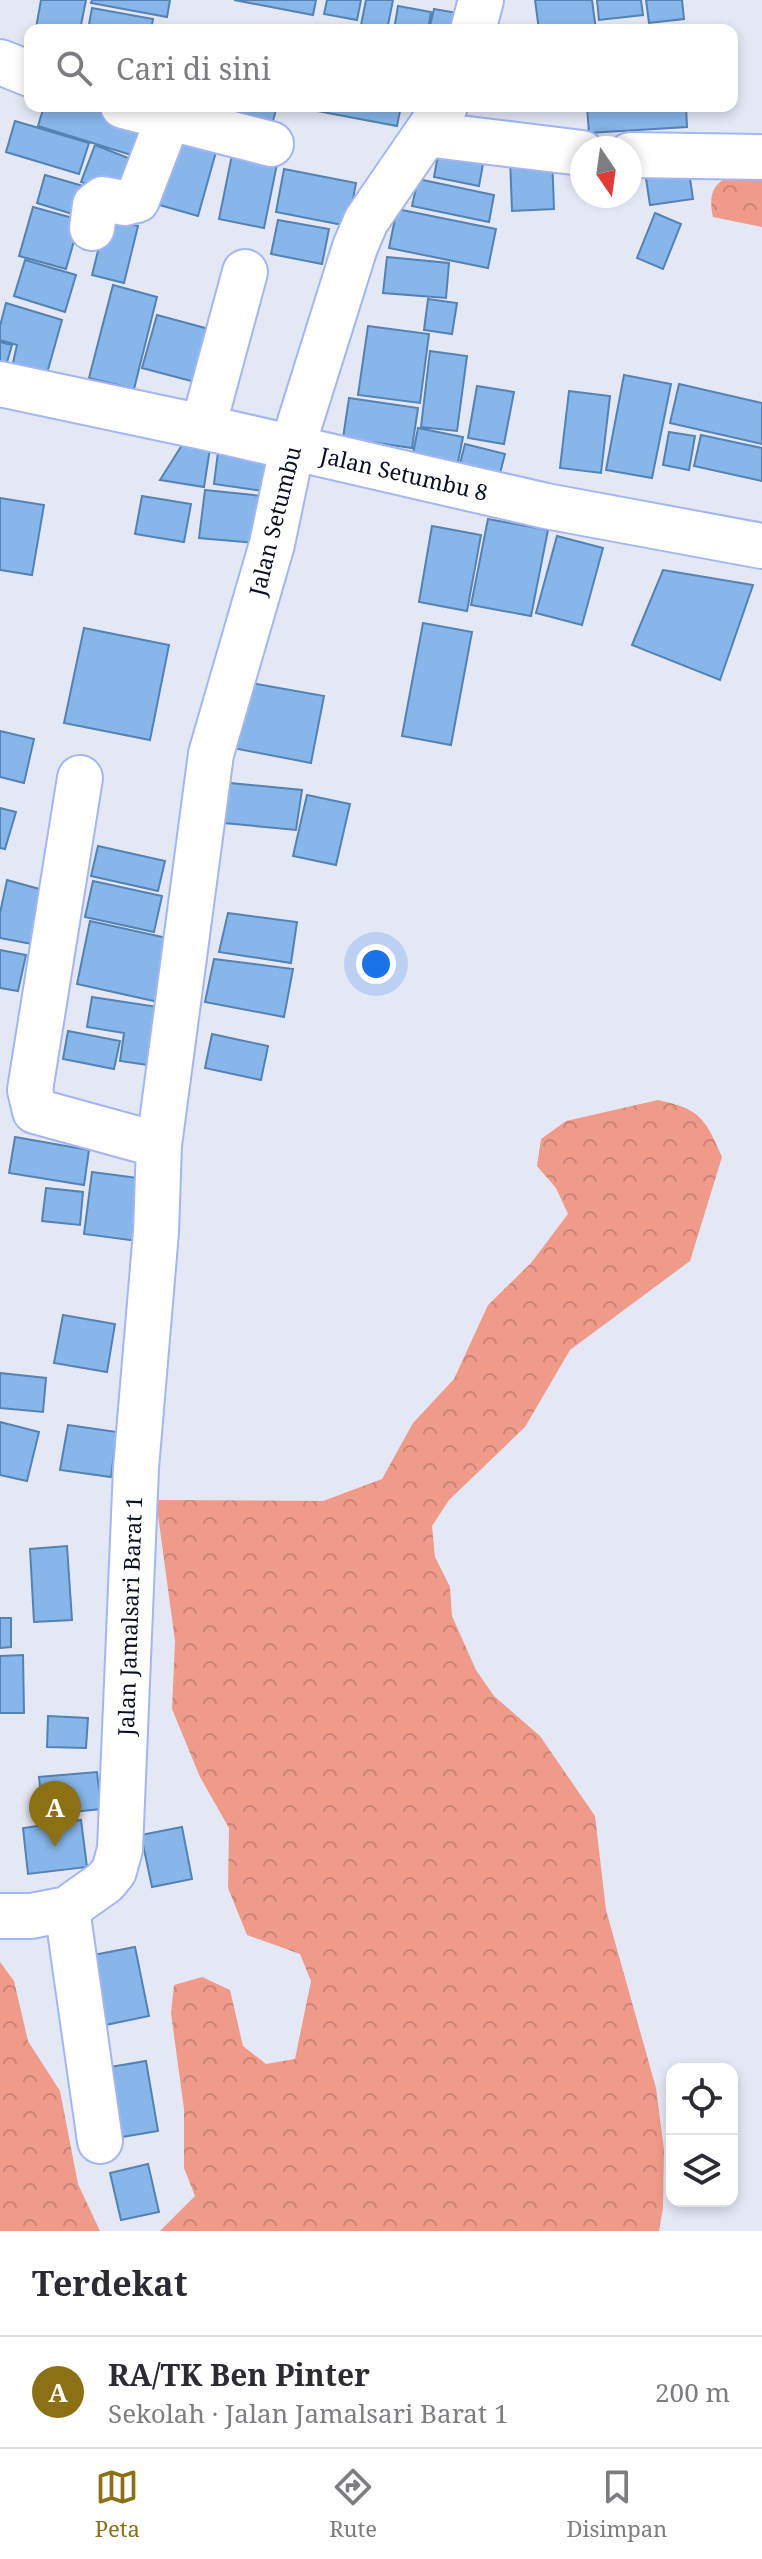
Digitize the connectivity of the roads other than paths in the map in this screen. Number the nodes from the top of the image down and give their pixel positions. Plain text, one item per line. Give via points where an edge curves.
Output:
1 (481, 0) edge
2 (475, 24) edge
3 (0, 62) edge
4 (24, 72) edge
5 (144, 112) edge
6 (168, 119) junction
7 (436, 120) edge
8 (271, 144) dead end
9 (570, 150) edge
10 (642, 155) edge
11 (762, 157) edge
12 (92, 228) dead end
13 (245, 272) dead end
14 (0, 384) edge
15 (203, 427) junction
16 (292, 448) junction
17 (762, 546) edge
18 (80, 778) dead end
19 (159, 1145) junction
20 (67, 1909) junction
21 (0, 1916) edge
22 (100, 2141) dead end

1 - 2 street
3 - 4 street
5 - 6 street
6 - 8 street
6 - 12 street via 137,200 103,199 95,205
7 - 9 street
7 - 16 street, Jalan Setumbu via 366,221
10 - 11 street
13 - 15 street
14 - 15 street, Jalan Setumbu 8
15 - 16 street, Jalan Setumbu 8
16 - 17 street, Jalan Setumbu 8 via 546,506
16 - 19 street, Jalan Setumbu via 272,544 211,754
18 - 19 street via 30,1090 35,1111
19 - 20 street, Jalan Jamalsari Barat 1 via 136,1468 120,1849 105,1882
20 - 21 street, Jalan Jamalsari Barat 1
20 - 22 street

